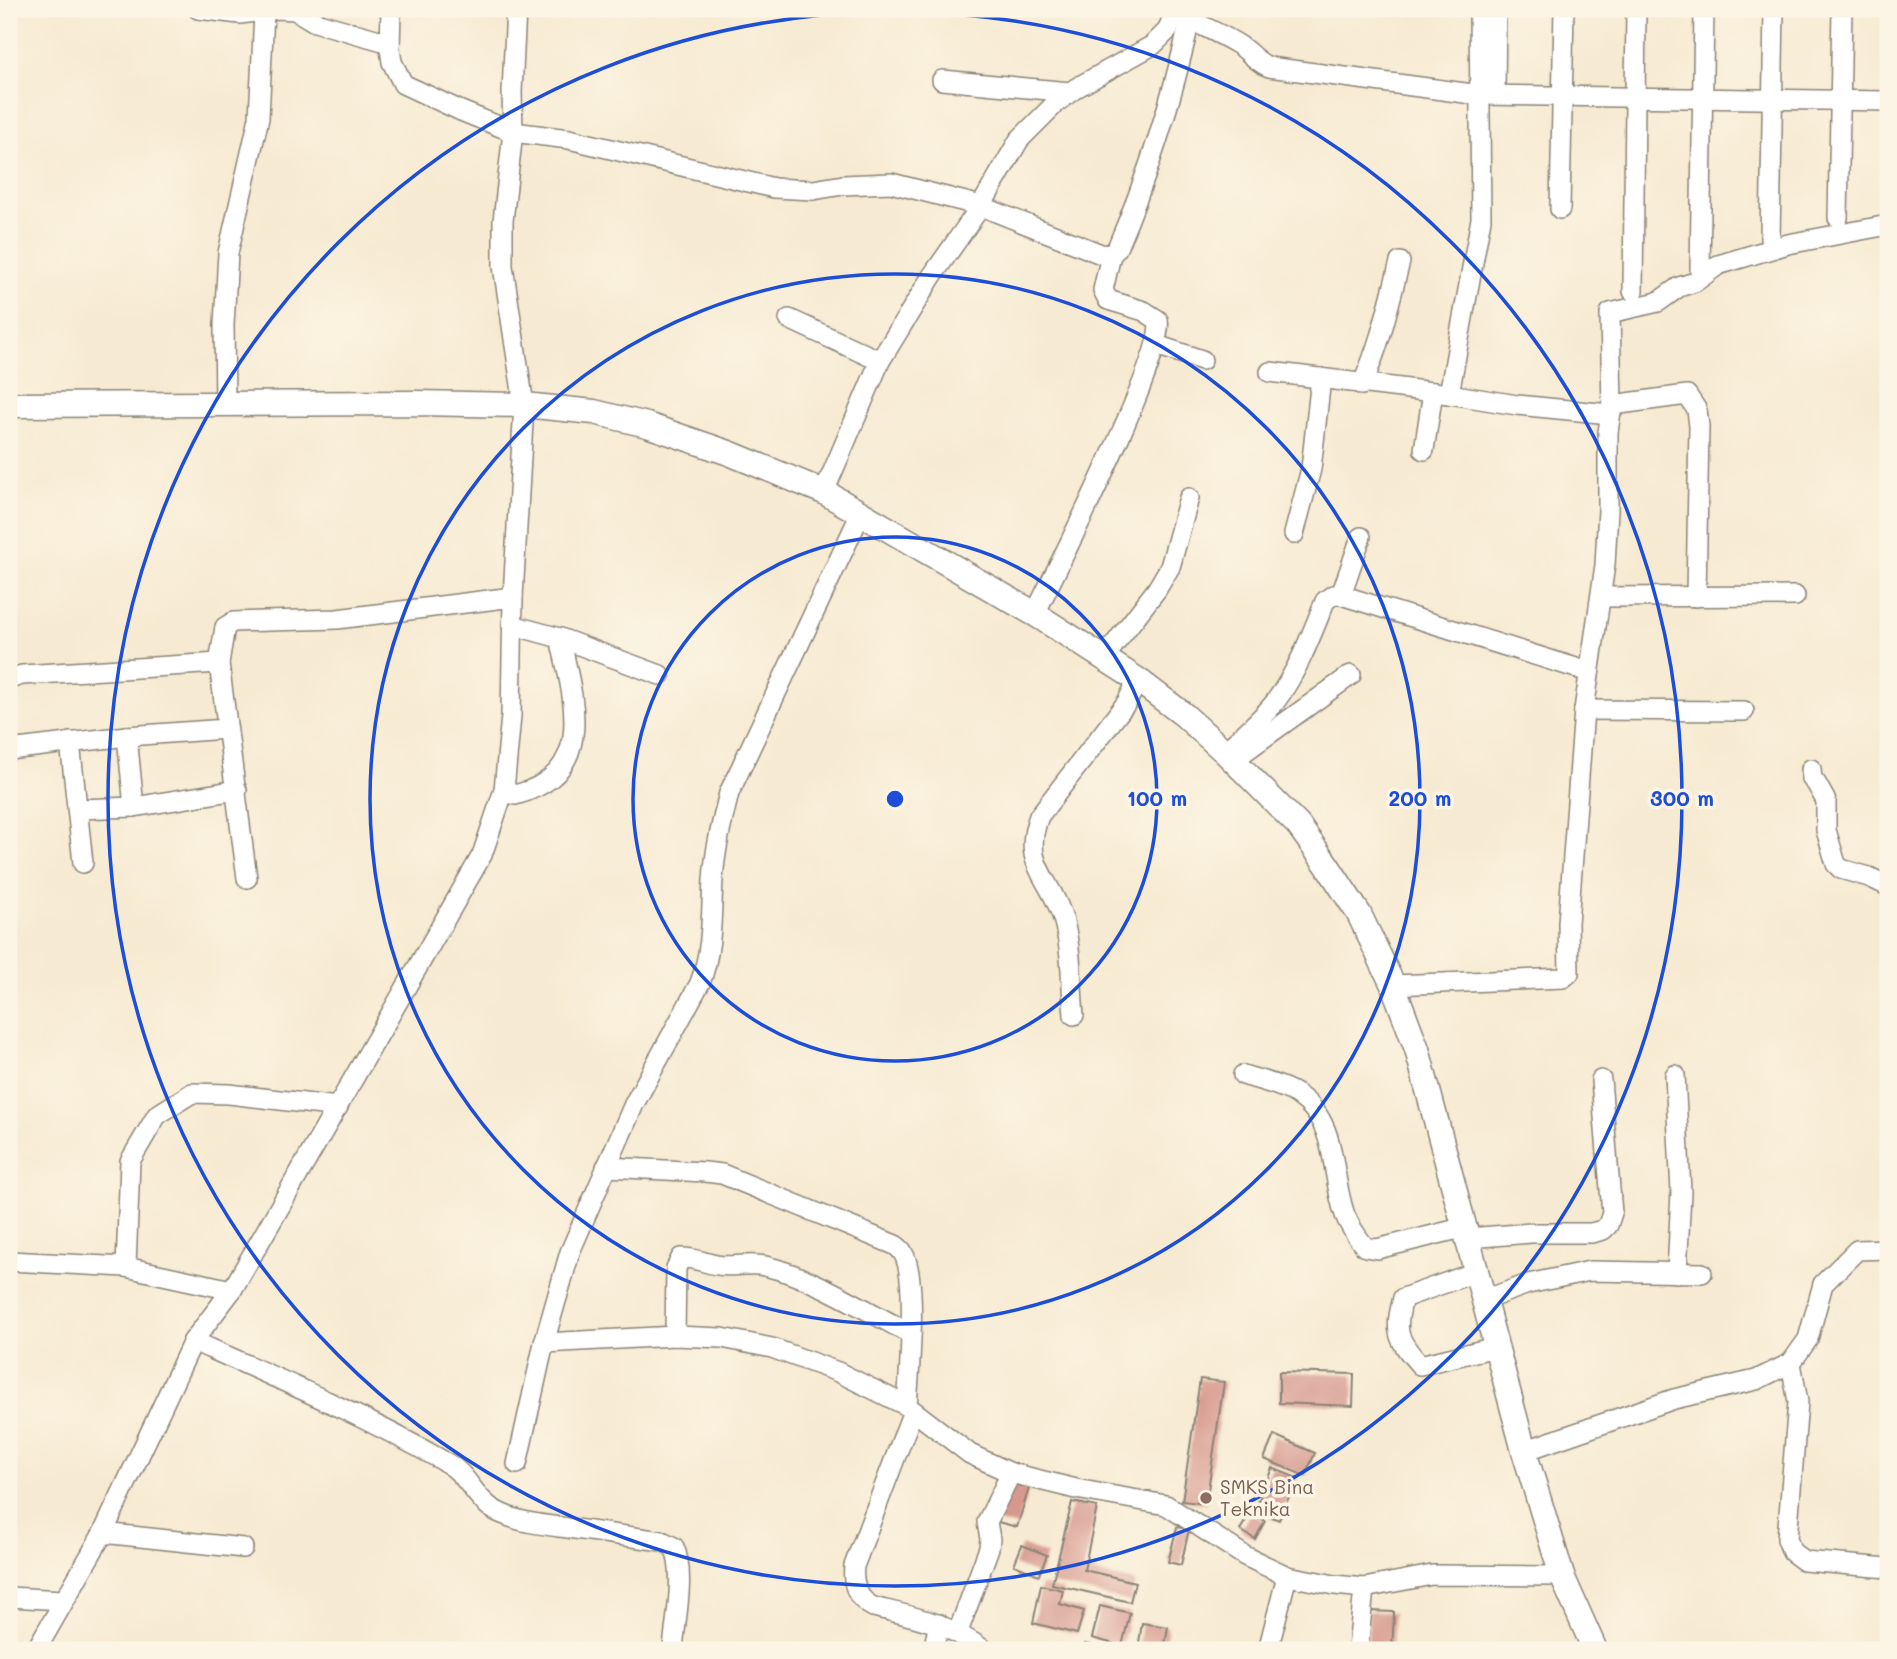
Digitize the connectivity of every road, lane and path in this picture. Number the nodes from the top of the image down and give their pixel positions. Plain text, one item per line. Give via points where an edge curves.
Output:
1 (198, 9) edge
2 (391, 9) edge
3 (516, 9) edge
4 (1479, 9) edge
5 (1496, 9) edge
6 (1564, 9) edge
7 (1636, 9) edge
8 (1704, 9) edge
9 (1774, 9) edge
10 (1842, 9) edge
11 (240, 11) edge
12 (264, 12) junction
13 (1180, 14) edge
14 (390, 43) junction
15 (942, 80) dead end
16 (1070, 92) junction
17 (1487, 95) junction
18 (1562, 96) junction
19 (1635, 97) junction
20 (1703, 98) junction
21 (1773, 99) junction
22 (1840, 100) junction
23 (1888, 101) edge
24 (513, 132) junction
25 (981, 206) junction
26 (1560, 209) dead end
27 (1838, 218) dead end
28 (1888, 225) edge
29 (1770, 240) dead end
30 (1111, 255) junction
31 (1399, 262) dead end
32 (1700, 271) dead end
33 (1633, 290) dead end
34 (789, 319) dead end
35 (1156, 345) junction
36 (1202, 360) dead end
37 (880, 361) junction
38 (1270, 372) dead end
39 (1321, 378) junction
40 (1362, 385) junction
41 (1441, 393) junction
42 (225, 402) junction
43 (9, 405) edge
44 (524, 405) junction
45 (1611, 409) junction
46 (1424, 450) dead end
47 (824, 492) junction
48 (1189, 498) dead end
49 (861, 513) junction
50 (1294, 534) dead end
51 (1361, 537) dead end
52 (1341, 595) junction
53 (1795, 596) dead end
54 (513, 597) junction
55 (1601, 597) junction
56 (1696, 597) junction
57 (1035, 614) junction
58 (512, 625) junction
59 (560, 638) junction
60 (1104, 658) junction
61 (219, 663) junction
62 (1589, 672) junction
63 (660, 676) dead end
64 (1351, 676) dead end
65 (9, 680) edge
66 (1138, 680) junction
67 (1584, 710) junction
68 (1744, 710) dead end
69 (226, 729) junction
70 (127, 736) junction
71 (70, 742) junction
72 (9, 750) edge
73 (1229, 756) junction
74 (1811, 769) dead end
75 (237, 790) junction
76 (504, 790) junction
77 (134, 807) junction
78 (79, 809) junction
79 (83, 863) dead end
80 (247, 878) dead end
81 (1888, 886) edge
82 (1393, 985) junction
83 (1074, 1015) dead end
84 (1243, 1075) dead end
85 (1675, 1075) dead end
86 (1601, 1080) dead end
87 (338, 1107) junction
88 (606, 1167) junction
89 (1467, 1233) junction
90 (1888, 1249) edge
91 (9, 1261) edge
92 (126, 1267) junction
93 (1476, 1272) junction
94 (1677, 1273) junction
95 (1702, 1273) dead end
96 (232, 1290) junction
97 (1484, 1300) junction
98 (911, 1334) junction
99 (675, 1336) junction
100 (193, 1341) junction
101 (544, 1343) junction
102 (1496, 1347) junction
103 (1791, 1363) junction
104 (910, 1409) junction
105 (1524, 1451) junction
106 (517, 1464) dead end
107 (1011, 1473) junction
108 (103, 1533) junction
109 (243, 1548) dead end
110 (1888, 1568) edge
111 (1287, 1576) junction
112 (1562, 1576) junction
113 (1364, 1588) junction
114 (9, 1597) edge
115 (63, 1600) junction
116 (939, 1623) junction
117 (958, 1632) junction
118 (36, 1650) edge
119 (673, 1650) edge
120 (933, 1650) edge
121 (984, 1650) edge
122 (1268, 1650) edge
123 (1359, 1650) edge
124 (1595, 1650) edge

1 - 11 street
2 - 14 street
3 - 24 street
4 - 17 street
5 - 17 street
6 - 18 street
7 - 19 street
8 - 20 street
9 - 21 street
10 - 22 street
11 - 12 street
12 - 14 street via 295,10 315,22
12 - 42 street via 259,118 225,275
13 - 16 street via 1153,45
13 - 17 street via 1230,39 1269,67
13 - 30 street via 1177,76 1142,190
14 - 24 street via 392,62 403,83
15 - 16 street
16 - 25 street via 1019,140
17 - 18 street
17 - 41 street via 1481,219
18 - 19 street
18 - 26 street
19 - 20 street
19 - 33 street
20 - 21 street
20 - 32 street
21 - 22 street
21 - 29 street
22 - 23 street
22 - 27 street
24 - 25 street via 569,139 774,188 813,190 891,183
24 - 44 street via 504,205 503,266
25 - 30 street
25 - 37 street
28 - 45 street via 1788,244 1718,265 1657,302 1610,313
30 - 35 street via 1104,294 1108,300 1156,318 1160,328
31 - 40 street via 1378,349
34 - 37 street
35 - 36 street
35 - 57 street via 1132,410
37 - 47 street
38 - 39 street
39 - 40 street
39 - 50 street via 1311,469
40 - 41 street
41 - 45 street via 1517,405
41 - 46 street
42 - 43 main road
42 - 44 main road
44 - 47 main road via 594,412 647,425
44 - 54 street
45 - 55 street
45 - 56 street via 1687,395 1693,401 1699,439
47 - 49 main road
48 - 60 street via 1170,567
49 - 57 main road
49 - 88 street via 729,793 717,843 709,954 701,983 634,1104
51 - 52 street
52 - 62 street
52 - 73 street via 1325,601 1299,663 1273,705
53 - 56 street
54 - 58 street
54 - 61 street via 337,619 233,622 225,627
55 - 56 street
55 - 62 street
57 - 60 main road
58 - 59 street
58 - 76 street
59 - 63 street
59 - 76 street via 572,691 573,742 566,763 538,788 515,795
60 - 66 main road
61 - 65 street via 22,675
61 - 69 street
62 - 67 street
64 - 73 street
66 - 73 main road
66 - 83 street via 1127,702 1039,816 1032,834 1035,865 1058,902 1065,924
67 - 68 street
67 - 82 street via 1567,923 1569,973 1563,978
69 - 70 street
69 - 75 street
70 - 71 street
70 - 77 street
71 - 72 street
71 - 78 street
73 - 82 main road via 1298,825 1327,865 1359,914
74 - 81 street via 1826,801 1826,830 1836,864
75 - 77 street
75 - 80 street
76 - 87 street via 482,855
77 - 78 street
78 - 79 street
82 - 89 main road via 1417,1049
84 - 89 street via 1298,1094 1317,1112 1328,1134 1345,1213 1365,1247 1377,1249
85 - 94 street via 1681,1192
86 - 89 street via 1612,1213 1608,1225 1591,1233
87 - 92 street via 192,1093 158,1115 131,1161
87 - 96 street
88 - 98 street via 722,1174 895,1245 904,1253 910,1280
88 - 101 street via 570,1252
89 - 93 main road
90 - 103 street via 1857,1250 1823,1284 1808,1339
91 - 92 street
92 - 96 street
93 - 97 main road
93 - 102 street via 1403,1297 1398,1318 1401,1344 1420,1365
94 - 95 street
94 - 97 street via 1590,1270
96 - 100 street
97 - 102 main road
98 - 99 street via 787,1273 755,1264 720,1266 681,1258 676,1268
98 - 104 street
99 - 101 street
99 - 104 street via 722,1338 772,1348 838,1371
100 - 108 street
100 - 119 street via 400,1435 457,1468 478,1496 503,1515 662,1541 674,1547 679,1580
101 - 106 street
102 - 105 main road
103 - 105 street via 1756,1380 1674,1399
103 - 110 street via 1798,1402 1787,1539 1792,1552 1804,1561
104 - 107 street via 970,1454
104 - 116 street via 852,1581 865,1603 873,1607
105 - 112 main road
107 - 111 street via 1167,1505 1245,1556
107 - 117 street via 987,1522 989,1548
108 - 109 street
108 - 115 street
111 - 113 street
111 - 122 street
112 - 113 street via 1432,1575
112 - 124 main road
113 - 123 street
114 - 115 street
115 - 118 street
116 - 117 street
116 - 120 street
117 - 121 street

